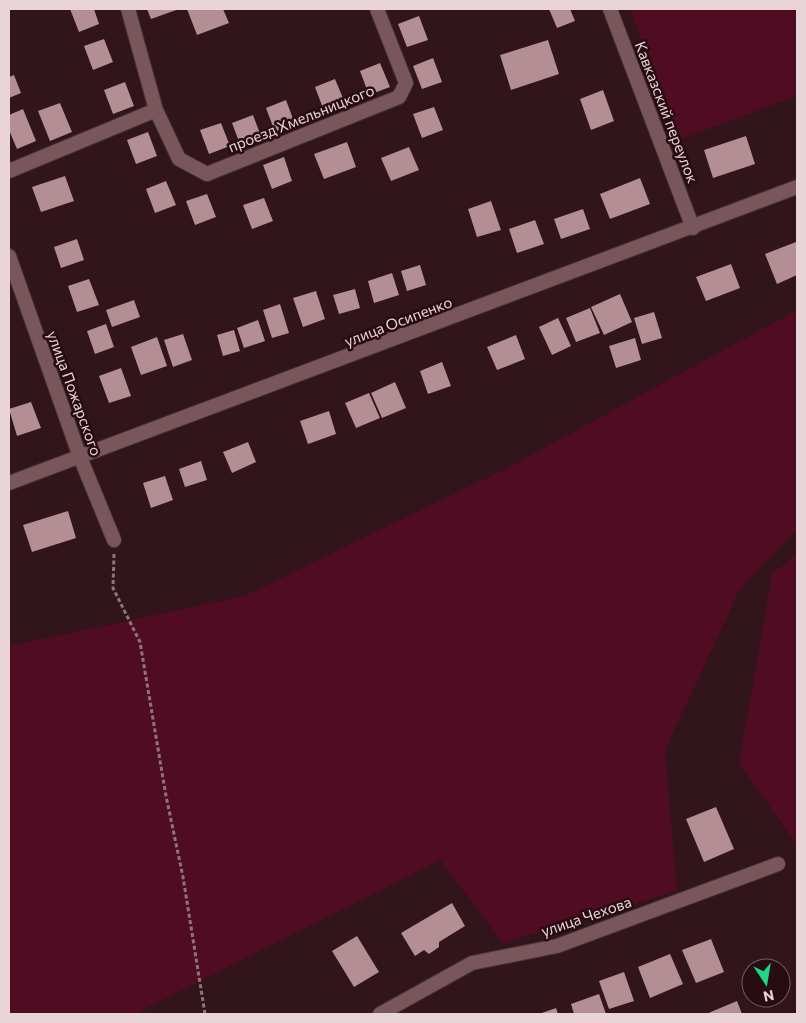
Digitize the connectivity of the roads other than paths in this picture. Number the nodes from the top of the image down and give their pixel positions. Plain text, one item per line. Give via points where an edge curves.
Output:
1 (128, 9) edge
2 (377, 9) edge
3 (610, 9) edge
4 (156, 110) junction
5 (9, 171) edge
6 (797, 188) edge
7 (693, 228) junction
8 (9, 256) edge
9 (80, 457) junction
10 (9, 483) edge
11 (114, 540) road end
12 (778, 864) dead end
13 (380, 1014) edge

1 - 4 street, проезд Хмельницкого
2 - 4 street, проезд Хмельницкого via 406,83 399,97 206,174 179,159
3 - 7 street, Кавказский переулок
4 - 5 street
6 - 7 street, улица Осипенко
7 - 9 street, улица Осипенко
8 - 9 street, улица Пожарского
9 - 10 street, улица Осипенко
9 - 11 street, улица Пожарского
12 - 13 street, улица Чехова via 557,946 472,963

